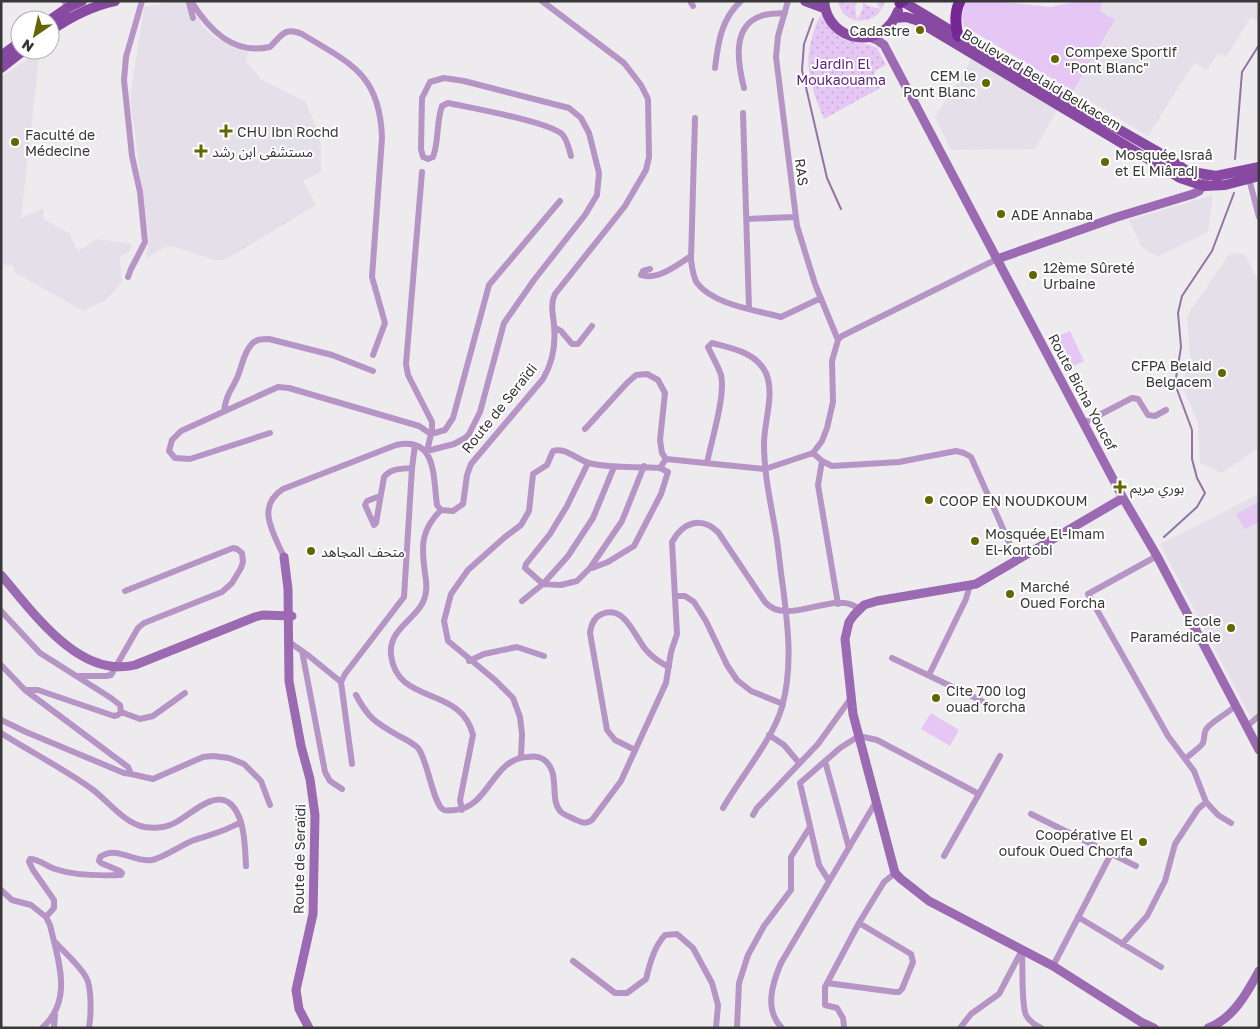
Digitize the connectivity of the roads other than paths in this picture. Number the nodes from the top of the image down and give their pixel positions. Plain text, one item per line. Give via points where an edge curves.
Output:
1 (82, 1) edge
2 (115, 1) edge
3 (142, 1) edge
4 (190, 1) edge
5 (542, 1) edge
6 (741, 1) edge
7 (788, 1) edge
8 (805, 1) edge
9 (960, 1) edge
10 (901, 2) edge
11 (66, 4) edge
12 (824, 5) edge
13 (785, 13) junction
14 (193, 18) dead end
15 (895, 18) junction
16 (60, 24) edge
17 (885, 30) junction
18 (958, 36) junction
19 (869, 37) junction
20 (884, 45) junction
21 (11, 60) edge
22 (1, 68) edge
23 (715, 68) dead end
24 (744, 88) dead end
25 (743, 113) dead end
26 (695, 118) dead end
27 (572, 156) dead end
28 (1259, 167) edge
29 (422, 172) dead end
30 (1208, 175) junction
31 (1248, 177) edge
32 (1224, 180) junction
33 (1204, 186) junction
34 (560, 201) dead end
35 (795, 217) junction
36 (1259, 217) edge
37 (747, 219) junction
38 (691, 256) junction
39 (997, 260) junction
40 (650, 268) dead end
41 (128, 277) dead end
42 (821, 298) junction
43 (749, 308) junction
44 (592, 326) dead end
45 (554, 327) junction
46 (838, 340) junction
47 (373, 355) dead end
48 (372, 371) dead end
49 (1166, 410) dead end
50 (224, 411) junction
51 (1084, 423) junction
52 (585, 429) dead end
53 (270, 433) dead end
54 (431, 434) junction
55 (415, 445) junction
56 (427, 451) junction
57 (813, 453) junction
58 (666, 459) junction
59 (822, 461) junction
60 (588, 463) junction
61 (707, 463) junction
62 (644, 466) junction
63 (614, 467) junction
64 (412, 468) junction
65 (660, 468) junction
66 (765, 469) junction
67 (380, 496) dead end
68 (1123, 498) junction
69 (441, 510) junction
70 (1157, 556) junction
71 (284, 557) joint
72 (1017, 560) junction
73 (590, 568) junction
74 (1, 575) edge
75 (543, 584) junction
76 (970, 585) junction
77 (125, 591) dead end
78 (675, 596) junction
79 (522, 601) dead end
80 (838, 604) junction
81 (859, 609) junction
82 (786, 611) junction
83 (1, 612) edge
84 (290, 614) junction
85 (292, 644) junction
86 (302, 651) junction
87 (544, 656) dead end
88 (892, 658) dead end
89 (469, 660) junction
90 (1, 665) edge
91 (116, 667) junction
92 (669, 667) junction
93 (929, 675) junction
94 (76, 676) junction
95 (341, 682) junction
96 (290, 689) junction
97 (25, 690) junction
98 (185, 694) dead end
99 (356, 695) dead end
100 (851, 698) junction
101 (982, 701) dead end
102 (783, 704) junction
103 (1235, 706) junction
104 (121, 712) junction
105 (1259, 716) edge
106 (1, 720) edge
107 (1246, 727) junction
108 (1, 733) edge
109 (769, 735) junction
110 (859, 736) junction
111 (635, 750) junction
112 (1259, 750) edge
113 (1000, 756) dead end
114 (521, 757) junction
115 (1185, 760) junction
116 (825, 761) junction
117 (352, 764) dead end
118 (800, 764) junction
119 (131, 774) junction
120 (342, 789) dead end
121 (979, 794) junction
122 (877, 800) junction
123 (1206, 802) junction
124 (270, 804) dead end
125 (723, 808) dead end
126 (462, 810) junction
127 (1031, 814) dead end
128 (754, 815) dead end
129 (241, 822) junction
130 (1231, 823) dead end
131 (810, 827) junction
132 (849, 848) junction
133 (1111, 854) junction
134 (944, 856) dead end
135 (246, 866) dead end
136 (1136, 866) dead end
137 (895, 872) junction
138 (829, 881) junction
139 (1, 890) edge
140 (46, 917) junction
141 (1078, 917) junction
142 (859, 922) junction
143 (53, 940) junction
144 (1122, 944) junction
145 (1022, 950) junction
146 (573, 961) dead end
147 (1053, 966) junction
148 (1161, 967) dead end
149 (1259, 970) edge
150 (827, 983) junction
151 (55, 1015) junction
152 (844, 1026) dead end
153 (1034, 1026) edge
154 (42, 1028) edge
155 (54, 1028) edge
156 (89, 1028) edge
157 (309, 1028) edge
158 (716, 1028) edge
159 (737, 1028) edge
160 (782, 1028) edge
161 (960, 1028) edge
162 (1041, 1028) edge
163 (1154, 1028) edge
164 (1208, 1028) edge

1 - 11 main road
2 - 16 main road via 89,9
3 - 41 street via 126,58 124,80 145,242
4 - 14 street
4 - 47 street via 213,30 224,39 245,47 270,47 283,33 295,31 302,34 354,66 372,91 382,121 382,138 372,277 384,324
5 - 45 street, Route de Seraïdi via 624,63 648,99 649,157 646,170 625,206 555,294 552,307
6 - 23 street via 725,22 719,37
7 - 13 street, RAS
8 - 12 main road
9 - 18 highway via 955,14
10 - 15 main road
10 - 18 main road, Boulevard Belaid Belkacem
12 - 19 main road via 836,28 857,38
13 - 24 street via 760,16 741,34 738,58
13 - 35 street, RAS via 776,57
15 - 17 main road
15 - 33 main road, Boulevard Belaid Belkacem via 916,20 1180,178
17 - 19 main road
17 - 20 street
18 - 30 main road, Boulevard Belaid Belkacem via 1187,171
19 - 20 street
20 - 39 street, Route Bicha Youcef
21 - 22 main road
25 - 37 street
26 - 38 street
27 - 56 street via 564,136 557,131 448,103 442,106 439,114 436,150 428,159 423,157 420,140 422,98 430,82 444,78 464,80 569,108 581,118 589,133 599,173 597,195 585,215 504,322 473,428 460,442
28 - 31 main road, Boulevard Belaid Belkacem
29 - 54 street via 406,370 430,418
30 - 32 main road, Boulevard Belaid Belkacem
30 - 33 street
31 - 32 main road, Boulevard Belaid Belkacem
31 - 36 street
32 - 33 main road, Boulevard Belaid Belkacem
33 - 39 street via 1193,194
34 - 54 street via 489,286 451,423 445,430
35 - 37 street
35 - 42 street, RAS
37 - 43 street
38 - 40 street via 659,275 641,275
38 - 43 street via 696,281 706,292 718,300
39 - 46 street via 902,305
39 - 51 street, Route Bicha Youcef
42 - 43 street via 781,317
42 - 46 street, RAS
44 - 45 street via 578,344 572,344
45 - 69 street, Route de Seraïdi via 552,360 543,379 471,464 463,504 454,511
46 - 57 street via 832,361 833,402 822,441
48 - 50 street via 332,355 262,339 252,343 246,351 237,378 227,394
49 - 51 street via 1155,416 1148,415 1138,399 1132,398
50 - 53 street via 176,435 169,446 171,455 177,459 190,459
50 - 54 street via 278,387 289,388 419,426
51 - 68 street, Route Bicha Youcef
52 - 58 street via 627,383 636,376 647,374 658,380 665,393 660,440
54 - 56 street
55 - 56 street
55 - 64 street
55 - 71 street, Route de Seraïdi via 396,445 278,492 270,502 268,514
56 - 69 street via 437,505
57 - 59 street
57 - 66 street
58 - 61 street
58 - 65 street
59 - 72 street via 832,466 899,462 956,451 964,453 971,457
59 - 80 street via 818,485
60 - 63 street
60 - 75 street via 567,506 526,564 526,568
60 - 89 street via 564,450 553,451 547,465 533,474 529,511 521,525 468,570 451,594 444,621 448,641
61 - 66 street
61 - 66 street via 722,387 721,376 708,347 712,343 739,350 756,360 765,371 769,383
62 - 63 street
62 - 65 street
62 - 73 street via 622,521
63 - 75 street via 593,518 568,556
64 - 67 street via 388,472
64 - 95 street via 404,597
65 - 73 street via 668,472 661,494 634,546 608,562
66 - 82 street
68 - 70 street, Route Bicha Youcef
68 - 72 street
69 - 126 street via 423,538 425,600 397,632 391,654 395,670 406,684 453,706 471,726 473,735 460,800
70 - 103 street, Route Bicha Youcef
70 - 115 street via 1088,594 1168,736
71 - 84 street, Route de Seraïdi via 291,580
72 - 76 street
73 - 75 street via 577,581 561,585
74 - 91 street via 61,641 93,661
75 - 79 street
76 - 81 street via 877,601
76 - 93 street
77 - 91 street via 232,548 242,553 241,568 225,590 140,625
78 - 82 street via 672,542 686,526 698,522 710,524 718,532 768,605
78 - 92 street via 677,634
78 - 102 street via 685,596 694,602 737,680 751,691
80 - 81 street via 850,604
80 - 82 street
81 - 100 street via 849,622 845,639
82 - 102 street via 790,650
83 - 94 street via 40,653
84 - 85 street, Route de Seraïdi
84 - 91 street via 256,613 135,665
84 - 96 street, Route de Seraïdi
85 - 86 street
85 - 96 street, Route de Seraïdi
86 - 95 street
86 - 120 street via 325,772 330,781
87 - 89 street via 517,647
88 - 93 street
89 - 114 street via 513,698 520,717
90 - 97 street
91 - 94 street via 108,676
92 - 111 street via 666,683
92 - 111 street via 644,649 621,616 607,613 598,616 592,624 590,633 605,726 612,738
93 - 101 street
94 - 104 street via 120,705
95 - 117 street
96 - 157 street, Route de Seraïdi via 315,815 313,914 296,990 299,1009
97 - 104 street via 38,690 115,716
97 - 119 street via 128,767
98 - 104 street via 153,716 140,719
99 - 126 street via 364,711 379,725 419,749 439,807 447,811
100 - 110 street
100 - 118 street
102 - 109 street
103 - 107 street, Route Bicha Youcef
103 - 115 street via 1208,726 1202,746
105 - 107 street
106 - 119 street via 124,774
107 - 112 street, Route Bicha Youcef
108 - 129 street via 92,789 134,824 145,827 171,825 210,801 220,799 234,808
109 - 118 street via 784,745
109 - 125 street
110 - 116 street
110 - 121 street via 877,740
110 - 122 street
111 - 114 street via 620,781 592,820 586,823 559,809 553,774 545,761 536,756
113 - 121 street
114 - 126 street via 509,763 478,800
115 - 123 street via 1194,771
116 - 131 street via 800,782
116 - 132 street
118 - 128 street
119 - 124 street via 153,779 203,757 230,758 244,764 261,781
121 - 134 street
122 - 132 street
122 - 137 street
123 - 130 street
123 - 144 street via 1175,844 1165,881 1147,916
127 - 133 street
129 - 135 street
129 - 140 street via 154,860 114,852 100,857 101,863 120,871 121,875 91,876 56,869 30,859 33,870 54,900 54,908
131 - 138 street via 819,864
131 - 159 street via 791,856 791,890 764,926 748,955 739,983
132 - 138 street
133 - 136 street
133 - 141 street
137 - 142 street via 884,882
137 - 145 street via 929,901
138 - 160 street via 781,963 772,987 772,1014
139 - 140 street via 12,900 31,905
140 - 143 street
141 - 144 street
141 - 147 street
142 - 150 street
142 - 150 street via 911,954 913,962 902,989 896,992
143 - 151 street via 62,981
143 - 156 street via 87,978
144 - 148 street
145 - 147 street
145 - 153 street via 1024,1004
145 - 161 street via 999,994 971,1014
146 - 158 street via 615,993 627,993 646,979 659,941 665,935 677,934 693,948 712,983 718,1005
147 - 163 street
149 - 164 street via 1228,1016
150 - 152 street via 825,1005 837,1008
151 - 154 street
151 - 155 street
153 - 162 street

